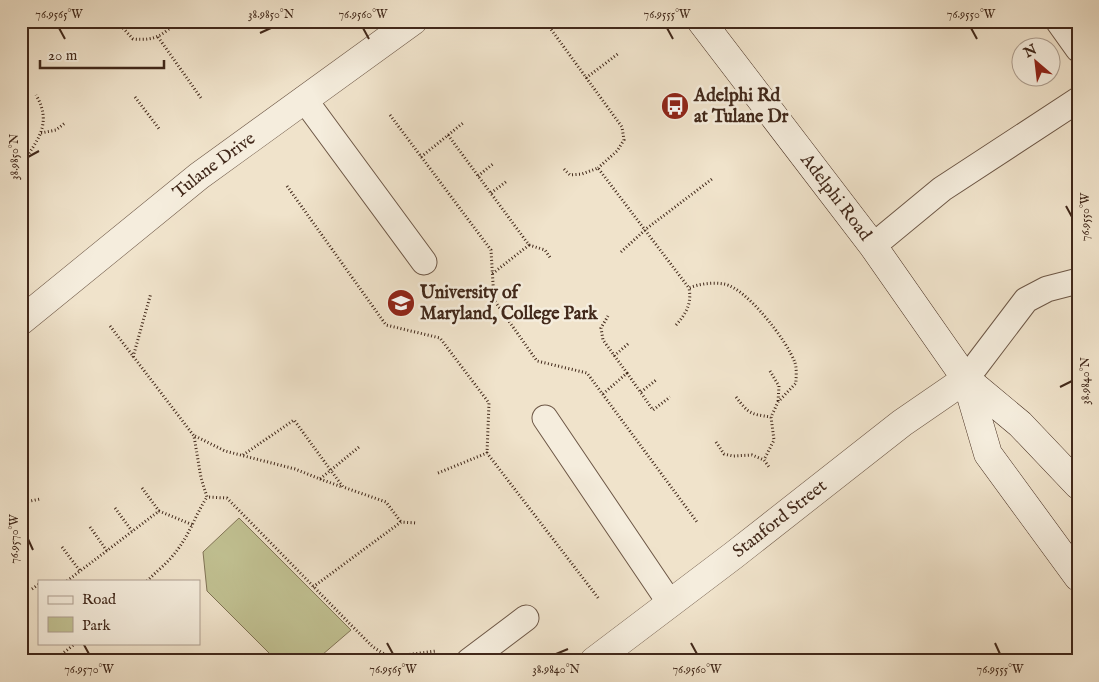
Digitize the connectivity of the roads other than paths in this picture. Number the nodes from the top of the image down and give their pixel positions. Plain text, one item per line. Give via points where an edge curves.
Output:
1 (413, 21) edge
2 (700, 21) edge
3 (1058, 21) edge
4 (1078, 49) edge
5 (304, 99) junction
6 (1078, 100) edge
7 (873, 246) junction
8 (424, 262) dead end
9 (1078, 281) edge
10 (21, 321) edge
11 (966, 379) junction
12 (546, 418) dead end
13 (1078, 485) edge
14 (1078, 577) edge
15 (670, 603) junction
16 (526, 618) dead end
17 (469, 661) edge
18 (594, 661) edge

1 - 5 street, Tulane Drive
2 - 7 street, Adelphi Road
3 - 4 lane
5 - 8 lane
5 - 10 street, Tulane Drive via 199,176
6 - 7 lane via 942,188
7 - 11 street, Adelphi Road
9 - 11 lane via 1048,289 1026,300
11 - 13 street, Adelphi Road via 1020,424
11 - 14 street, Adelphi Road via 988,454
11 - 15 street, Stanford Street via 902,423
12 - 15 lane
15 - 18 street, Stanford Street
16 - 17 lane

